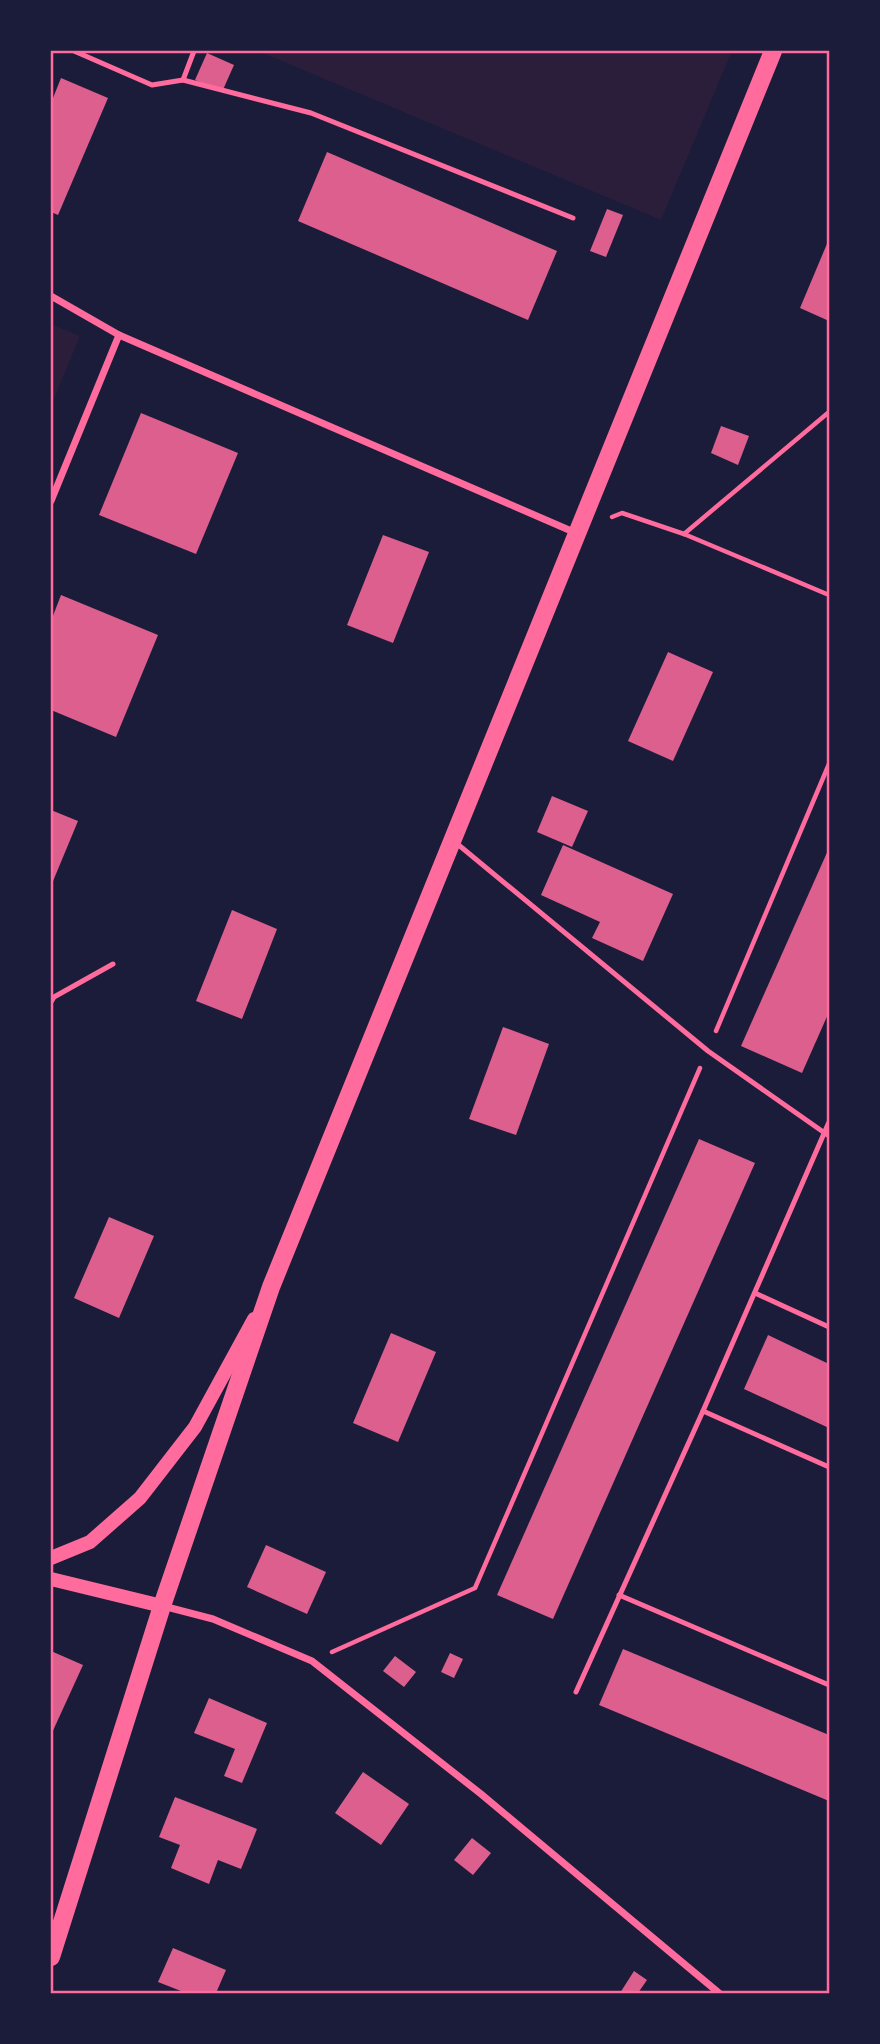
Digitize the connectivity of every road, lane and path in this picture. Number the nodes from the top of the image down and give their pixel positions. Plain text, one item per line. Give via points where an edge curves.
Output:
1 (74, 51) edge
2 (194, 51) edge
3 (773, 51) edge
4 (183, 80) junction
5 (573, 218) dead end
6 (51, 296) edge
7 (119, 335) junction
8 (829, 412) edge
9 (51, 501) edge
10 (577, 533) junction
11 (684, 534) junction
12 (829, 595) edge
13 (829, 764) edge
14 (453, 840) junction
15 (113, 964) dead end
16 (51, 1002) edge
17 (708, 1051) junction
18 (829, 1122) edge
19 (827, 1134) edge
20 (271, 1287) junction
21 (755, 1293) junction
22 (829, 1327) edge
23 (704, 1411) junction
24 (829, 1467) edge
25 (51, 1558) edge
26 (51, 1579) edge
27 (619, 1595) junction
28 (162, 1606) junction
29 (312, 1661) junction
30 (829, 1685) edge
31 (576, 1692) dead end
32 (51, 1957) edge
33 (719, 1993) edge

1 - 4 lane via 152,85
2 - 4 lane
3 - 10 main road
4 - 5 lane via 311,113
6 - 7 street
7 - 9 street
7 - 10 street
8 - 11 path
10 - 11 path via 622,513
10 - 14 main road
11 - 12 path
13 - 17 path
14 - 17 lane
14 - 20 main road
15 - 16 lane
17 - 19 lane
17 - 29 path via 475,1588
18 - 19 lane
19 - 21 lane
20 - 25 main road via 195,1427 140,1498 90,1542
20 - 28 main road
21 - 22 lane
21 - 23 lane
23 - 24 lane
23 - 27 lane
26 - 28 main road
27 - 30 lane
27 - 31 lane
28 - 29 street via 213,1619
28 - 32 main road
29 - 33 street via 481,1794

